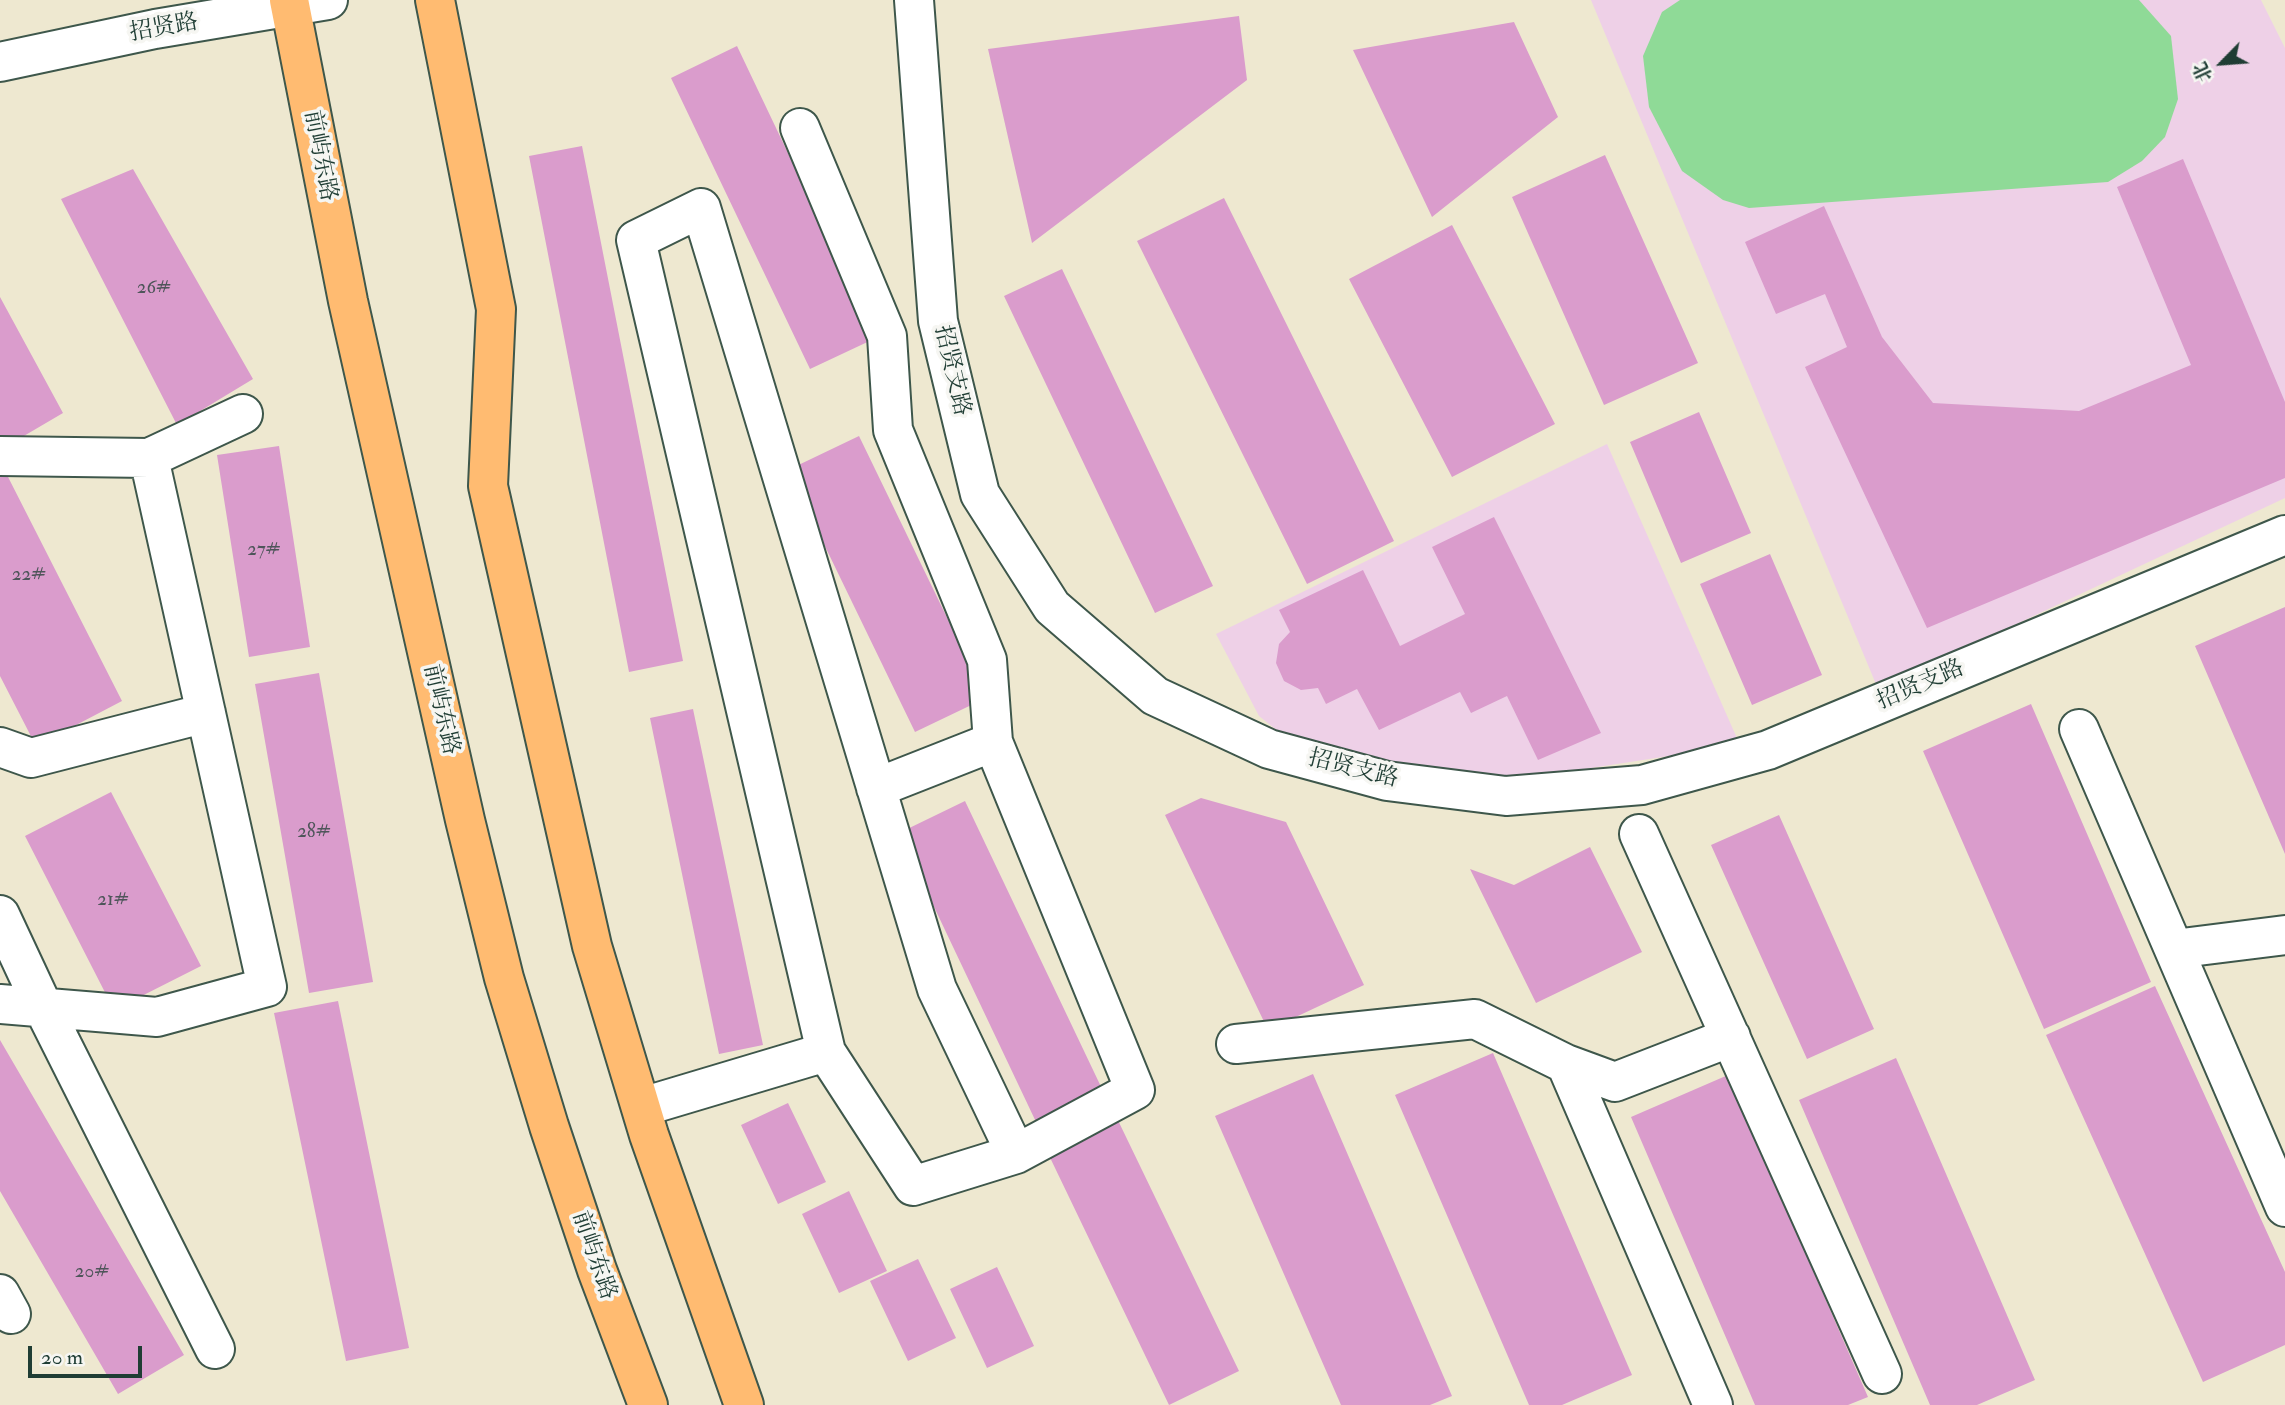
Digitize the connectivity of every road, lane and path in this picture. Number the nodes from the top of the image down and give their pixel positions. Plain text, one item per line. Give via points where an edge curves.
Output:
1 (328, 0) edge
2 (435, 0) edge
3 (914, 0) edge
4 (290, 3) edge
5 (0, 62) edge
6 (800, 128) dead end
7 (938, 321) junction
8 (887, 336) junction
9 (243, 414) dead end
10 (0, 457) edge
11 (149, 458) junction
12 (2285, 535) edge
13 (206, 713) junction
14 (2079, 729) dead end
15 (993, 742) junction
16 (0, 747) edge
17 (876, 788) junction
18 (1639, 834) dead end
19 (0, 915) edge
20 (2285, 934) edge
21 (2174, 949) junction
22 (0, 1004) edge
23 (43, 1007) junction
24 (1731, 1037) junction
25 (1237, 1044) dead end
26 (826, 1052) junction
27 (1566, 1064) junction
28 (642, 1107) junction
29 (1016, 1154) junction
30 (2285, 1207) edge
31 (215, 1349) dead end
32 (1882, 1374) dead end
33 (648, 1405) edge
34 (744, 1405) edge
35 (1713, 1405) edge

1 - 4 street, 招贤路
2 - 28 main road via 496,309 488,486 592,946
3 - 7 street, 招贤支路
4 - 5 street, 招贤路
4 - 33 main road, 前屿东路 via 348,302 504,978 597,1270
6 - 8 street
7 - 8 street
7 - 12 street, 招贤支路 via 980,494 1052,607 1155,696 1269,749 1387,781 1506,796 1642,785 1768,750
8 - 15 street via 893,430 988,660
9 - 11 street
10 - 11 street
11 - 13 street
13 - 16 street via 31,758
13 - 23 street via 267,987 157,1017
14 - 21 street
15 - 17 street
15 - 29 street via 1135,1090
17 - 26 street via 701,208 636,240
17 - 29 street via 937,989
18 - 24 street
19 - 23 street
20 - 21 street
21 - 30 street
22 - 23 street
23 - 31 street
24 - 27 street via 1615,1082
24 - 32 street
25 - 27 street via 1475,1019
26 - 28 street
26 - 29 street via 913,1185
27 - 35 street
28 - 34 main road

